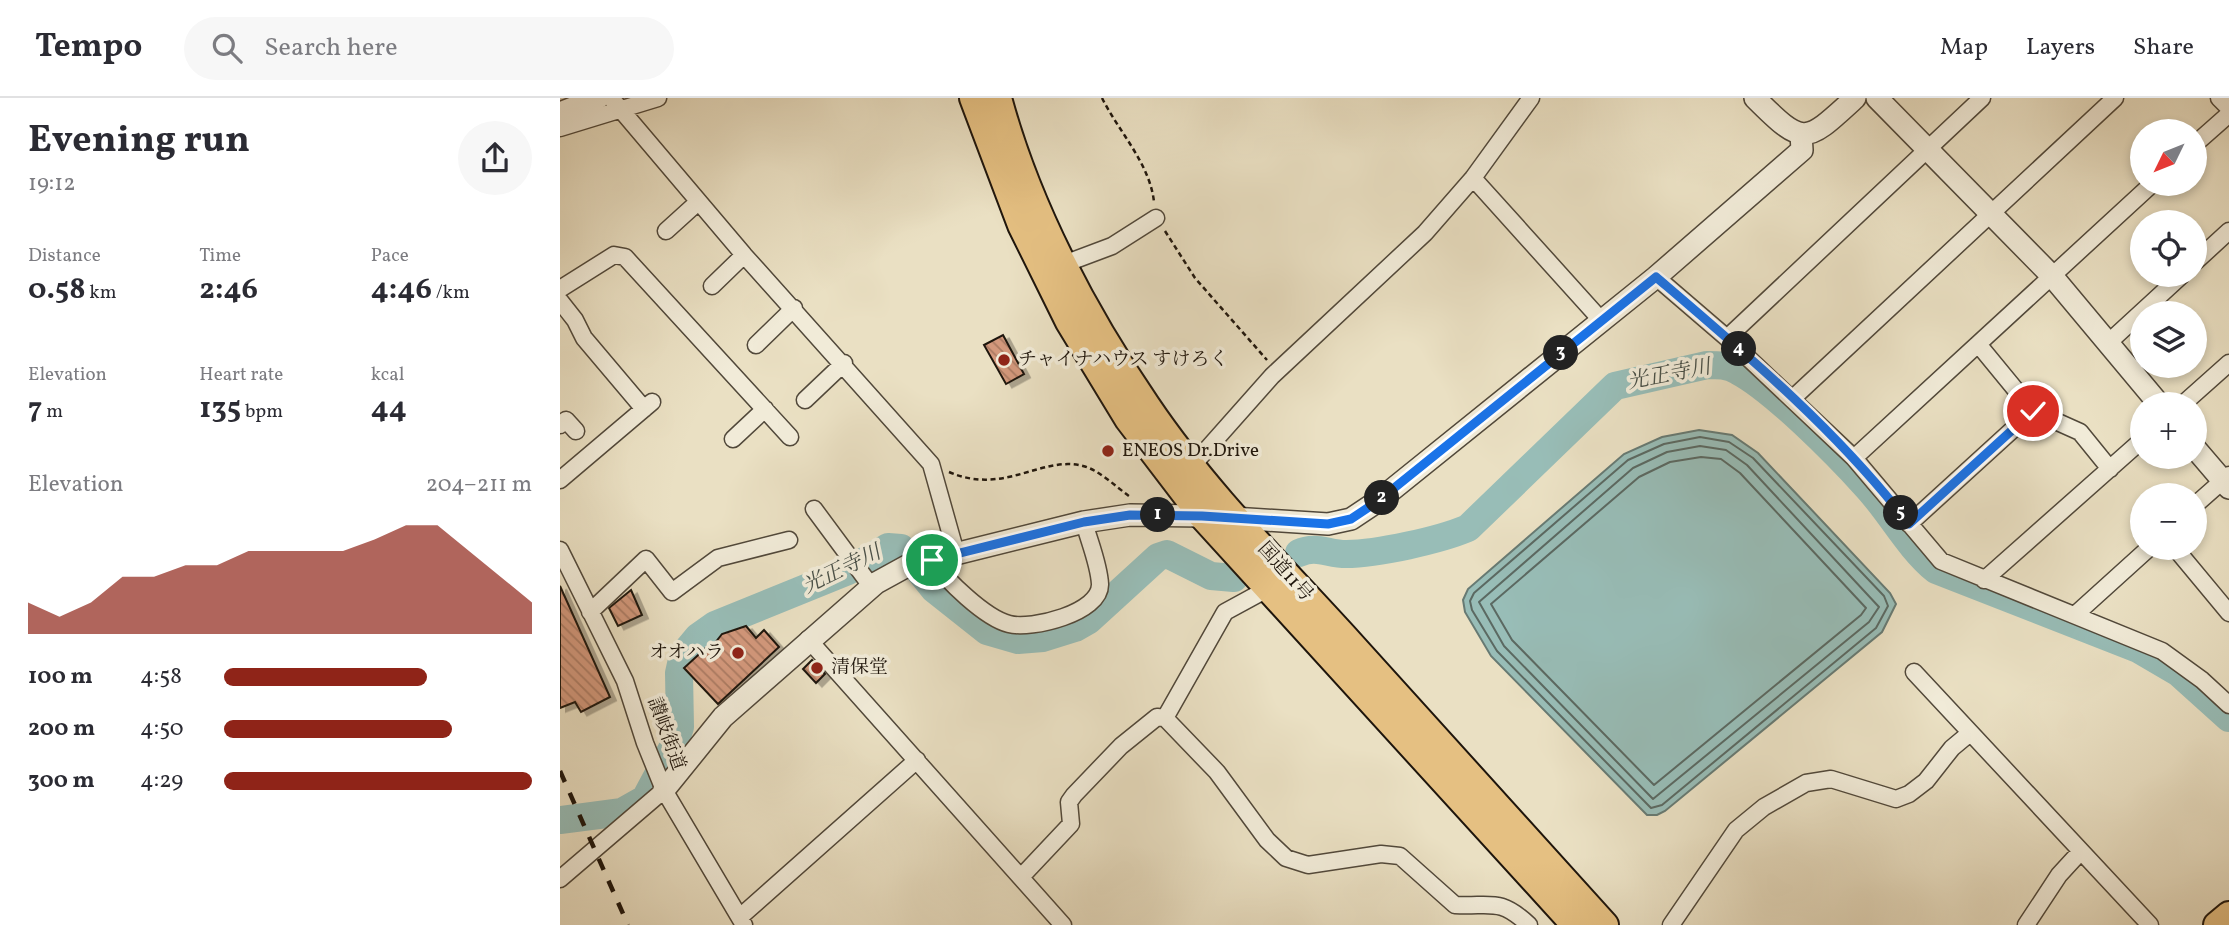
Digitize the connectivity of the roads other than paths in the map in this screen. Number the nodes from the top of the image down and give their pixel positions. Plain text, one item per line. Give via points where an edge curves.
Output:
1 (598, 98) edge
2 (658, 98) edge
3 (972, 98) edge
4 (998, 98) edge
5 (1755, 98) edge
6 (1854, 98) edge
7 (1877, 98) edge
8 (1982, 98) edge
9 (2115, 98) edge
10 (2219, 98) edge
11 (1524, 100) edge
12 (615, 103) edge
13 (2229, 108) edge
14 (560, 113) edge
15 (2229, 114) edge
16 (560, 128) edge
17 (2207, 133) edge
18 (1801, 134) junction
19 (1928, 150) junction
20 (1473, 178) junction
21 (2139, 196) edge
22 (698, 202) junction
23 (1990, 214) junction
24 (1156, 218) road end
25 (2229, 231) edge
26 (666, 232) dead end
27 (2207, 251) edge
28 (744, 255) junction
29 (1054, 268) junction
30 (2052, 276) junction
31 (1656, 277) junction
32 (712, 286) dead end
33 (2169, 287) edge
34 (560, 289) edge
35 (560, 301) edge
36 (794, 308) junction
37 (1601, 320) junction
38 (1727, 338) junction
39 (2108, 343) junction
40 (1978, 344) junction
41 (756, 345) dead end
42 (844, 363) junction
43 (2229, 363) edge
44 (2149, 392) edge
45 (2196, 392) edge
46 (1792, 399) junction
47 (805, 400) dead end
48 (765, 409) junction
49 (2033, 411) junction
50 (560, 425) edge
51 (576, 431) dead end
52 (790, 436) dead end
53 (733, 439) dead end
54 (2130, 451) edge
55 (1854, 458) junction
56 (2207, 460) edge
57 (1193, 465) junction
58 (2109, 469) junction
59 (560, 480) edge
60 (2227, 481) edge
61 (2207, 496) edge
62 (814, 509) dead end
63 (1202, 516) junction
64 (1237, 519) junction
65 (1084, 522) junction
66 (1909, 524) junction
67 (789, 540) dead end
68 (560, 550) edge
69 (956, 553) junction
70 (2136, 560) edge
71 (2185, 560) edge
72 (920, 563) junction
73 (861, 573) junction
74 (1984, 580) junction
75 (1269, 588) junction
76 (590, 612) junction
77 (2229, 613) edge
78 (2076, 614) junction
79 (808, 639) junction
80 (1914, 673) dead end
81 (2229, 705) edge
82 (1165, 718) junction
83 (1970, 733) junction
84 (917, 760) junction
85 (664, 790) junction
86 (2081, 852) junction
87 (1021, 877) junction
88 (560, 879) edge
89 (2229, 915) edge
90 (742, 921) edge
91 (1062, 924) edge
92 (1529, 925) edge
93 (1575, 925) edge
94 (1605, 925) edge
95 (1671, 925) edge
96 (2026, 925) edge
97 (2150, 925) edge
98 (2217, 925) edge

1 - 14 street
2 - 12 street
3 - 29 main road, 国道11号 via 999,173
4 - 29 main road, 国道11号
5 - 18 street via 1786,129
6 - 18 street via 1819,131
7 - 19 street
8 - 19 street
9 - 23 street
10 - 13 street
11 - 20 street
12 - 16 street
12 - 22 street
15 - 17 street
18 - 31 street via 1802,150
19 - 23 street
19 - 38 street
20 - 37 street
20 - 57 street via 1425,233 1272,376
21 - 30 street
22 - 26 street
22 - 28 street
23 - 30 street
23 - 46 street
24 - 29 street via 1112,246
25 - 27 street
28 - 32 street
28 - 36 street
29 - 57 main road, 国道11号 via 1147,406
29 - 63 main road, 国道11号 via 1069,322 1128,419
30 - 39 street
30 - 40 street
31 - 37 street
31 - 38 street
33 - 39 street
34 - 48 street via 614,255 625,257
35 - 59 street via 584,338 648,405
36 - 41 street
36 - 42 street
37 - 64 street via 1351,519 1328,524
38 - 46 street
39 - 44 street
40 - 49 street
40 - 55 street
42 - 47 street
42 - 69 street via 932,464
43 - 45 street
46 - 55 street
48 - 52 street
48 - 53 street
49 - 58 street via 2080,432
49 - 66 street
50 - 51 street via 566,420
54 - 58 street
55 - 66 street
56 - 60 street
57 - 64 main road, 国道11号
58 - 74 street
60 - 61 street
62 - 73 street
63 - 64 street
63 - 65 street via 1143,515
63 - 75 main road, 国道11号
64 - 94 main road, 国道11号
65 - 69 street
65 - 72 street via 1100,586 1096,597 1068,616 1022,626 1008,624
66 - 74 street via 1941,561
67 - 76 street via 718,558 672,592 646,559
68 - 76 street, 讃岐街道
69 - 72 street
70 - 78 street
71 - 77 street
72 - 73 street
73 - 79 street
74 - 78 street
75 - 82 street via 1225,612
75 - 93 main road, 国道11号
76 - 85 street, 讃岐街道 via 625,681
78 - 81 street via 2162,652
79 - 84 street
79 - 85 street via 723,717
80 - 83 street
82 - 87 street via 1157,717 1121,746 1074,794 1069,802 1071,824
82 - 92 street via 1217,772 1267,840 1286,858 1308,865 1381,854 1400,856 1455,905 1497,904
83 - 86 street
83 - 95 street via 1926,781 1902,797 1878,796 1831,779 1806,783 1764,807 1736,830
84 - 87 street
84 - 90 street
85 - 88 street
85 - 90 street, 讃岐街道
86 - 96 street via 2059,875
86 - 97 street
87 - 91 street
89 - 98 main road

